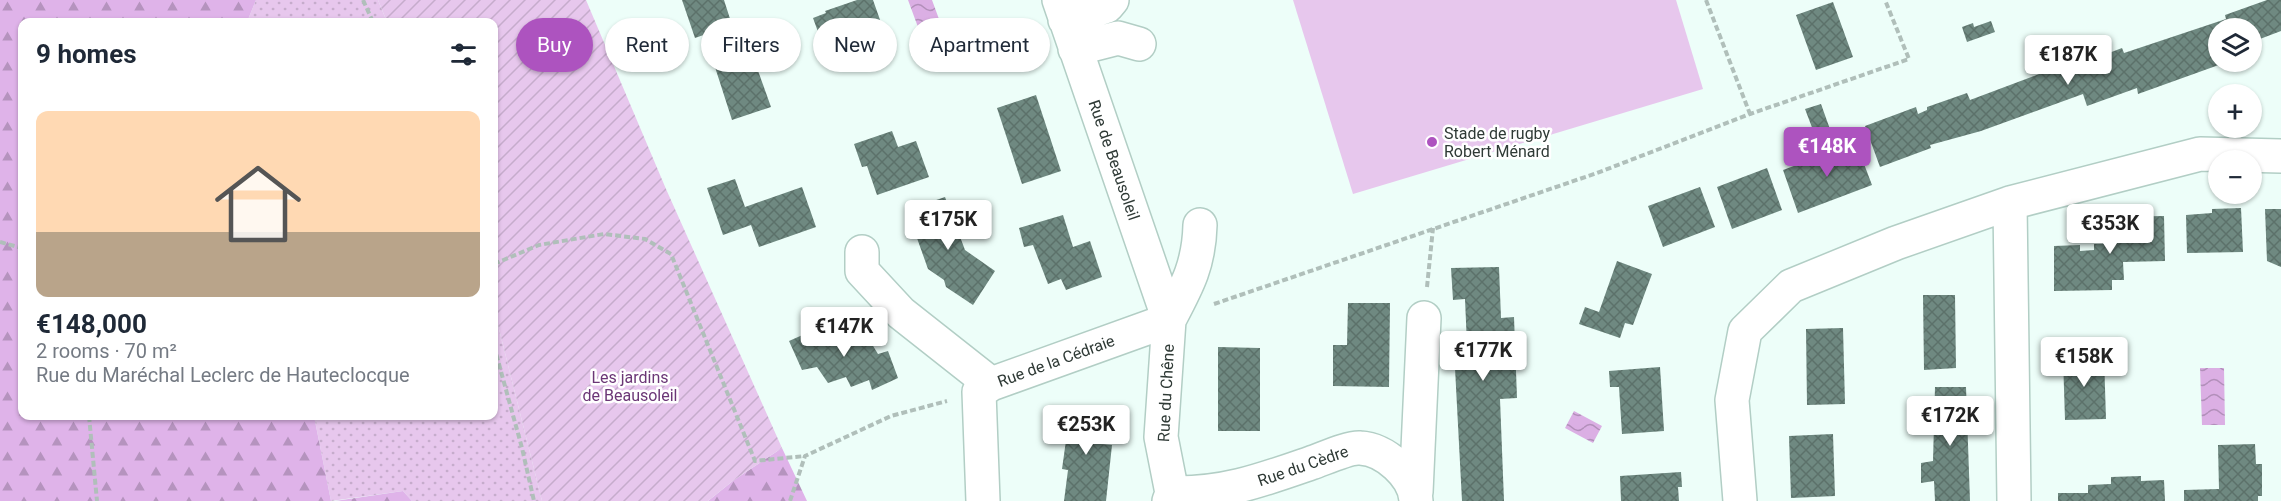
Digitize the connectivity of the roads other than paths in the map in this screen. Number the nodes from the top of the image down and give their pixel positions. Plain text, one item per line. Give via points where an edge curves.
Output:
1 (1112, 0) edge
2 (1066, 23) edge
3 (1139, 44) dead end
4 (2281, 156) edge
5 (2010, 203) junction
6 (1200, 225) dead end
7 (862, 252) dead end
8 (1424, 318) road end
9 (1169, 320) junction
10 (985, 388) junction
11 (1416, 496) edge
12 (1170, 497) edge
13 (983, 501) edge
14 (1740, 501) edge
15 (2014, 501) edge

1 - 2 street via 1107,6
2 - 3 street
2 - 9 street, Rue de Beausoleil
4 - 5 street via 2200,154
5 - 14 street via 1791,286 1745,331 1732,400
5 - 15 street
6 - 9 street via 1192,278
7 - 10 street via 862,271 901,313
8 - 11 street, Rue du Cèdre
9 - 10 street, Rue de la Cédraie
9 - 12 street, Rue du Chêne via 1161,437
10 - 13 street, Rue de la Cédraie
11 - 12 street, Rue du Cèdre via 1402,470 1382,454 1359,447 1246,485

